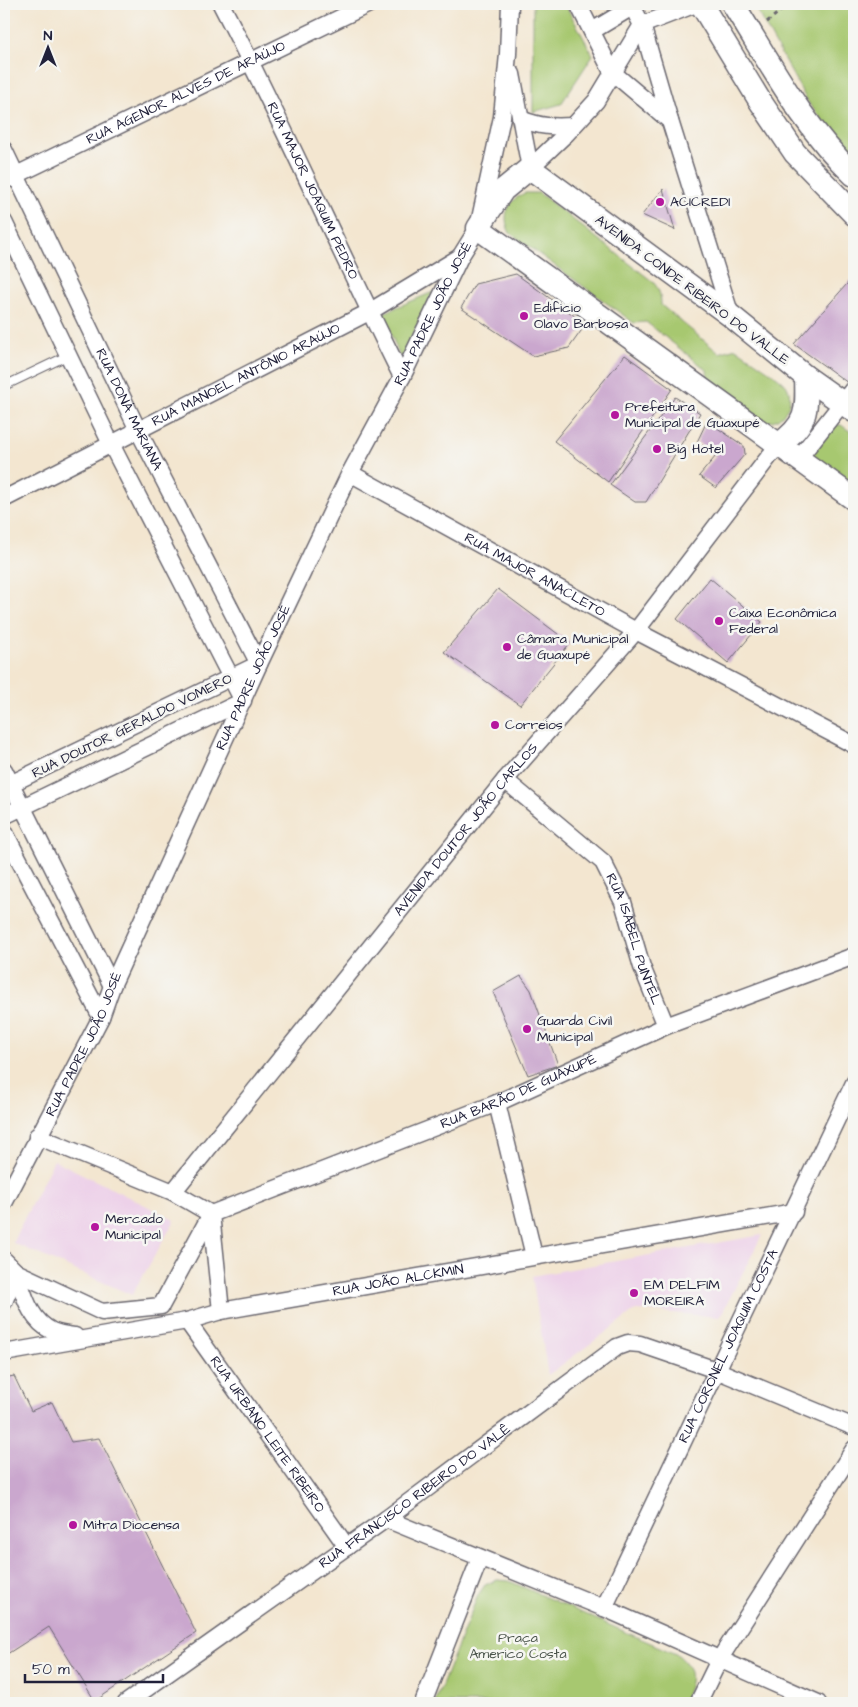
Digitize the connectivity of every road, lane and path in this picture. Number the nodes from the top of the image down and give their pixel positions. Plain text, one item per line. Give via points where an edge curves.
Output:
1 (221, 4) edge
2 (369, 4) edge
3 (510, 4) edge
4 (578, 4) edge
5 (696, 4) edge
6 (701, 4) edge
7 (734, 4) edge
8 (632, 5) edge
9 (642, 25) junction
10 (592, 31) junction
11 (508, 54) junction
12 (251, 62) junction
13 (612, 72) junction
14 (521, 119) junction
15 (670, 121) junction
16 (573, 126) junction
17 (4, 150) edge
18 (530, 168) junction
19 (854, 175) edge
20 (10, 178) edge
21 (854, 214) edge
22 (4, 222) edge
23 (478, 228) junction
24 (460, 257) junction
25 (369, 312) junction
26 (731, 316) junction
27 (69, 355) junction
28 (402, 377) junction
29 (806, 377) junction
30 (4, 386) edge
31 (850, 401) edge
32 (138, 430) junction
33 (111, 444) junction
34 (778, 445) junction
35 (798, 459) junction
36 (350, 473) junction
37 (4, 499) edge
38 (854, 499) edge
39 (636, 631) junction
40 (259, 664) junction
41 (230, 679) junction
42 (243, 701) junction
43 (854, 745) edge
44 (6, 780) edge
45 (505, 780) junction
46 (22, 806) junction
47 (4, 816) edge
48 (4, 831) edge
49 (854, 956) edge
50 (112, 986) junction
51 (101, 1017) junction
52 (666, 1026) junction
53 (854, 1083) edge
54 (850, 1101) edge
55 (497, 1103) junction
56 (37, 1136) junction
57 (173, 1192) junction
58 (4, 1203) edge
59 (794, 1212) junction
60 (211, 1214) junction
61 (534, 1256) junction
62 (4, 1260) edge
63 (16, 1272) junction
64 (4, 1302) edge
65 (221, 1311) junction
66 (187, 1321) junction
67 (85, 1338) junction
68 (4, 1353) edge
69 (716, 1370) junction
70 (854, 1427) edge
71 (853, 1457) edge
72 (386, 1520) junction
73 (347, 1547) junction
74 (480, 1558) junction
75 (604, 1608) junction
76 (719, 1660) junction
77 (126, 1703) edge
78 (423, 1703) edge
79 (698, 1703) edge
80 (818, 1703) edge

1 - 12 street, RUA MAJOR JOAQUIM PEDRO
2 - 12 street, RUA AGENOR ALVES DE ARAÚJO
3 - 11 street
4 - 10 street
5 - 9 street
6 - 21 main road via 795,153
7 - 19 main road via 799,109 836,158
8 - 9 street
8 - 10 street
9 - 13 street
9 - 15 street
10 - 13 street
11 - 14 street
11 - 23 street via 502,117
12 - 20 street, RUA AGENOR ALVES DE ARAÚJO
12 - 25 street, RUA MAJOR JOAQUIM PEDRO
13 - 15 street
13 - 16 street via 596,102
14 - 16 street via 543,126
14 - 18 street
15 - 26 street
16 - 18 street
17 - 20 street, RUA DONÁ MARIANA
18 - 23 main road, RUA PADRE JOÃO JOSÉ via 503,190
18 - 26 main road, AVENIDA CONDE RIBEIRO DO VALLE
20 - 32 street, RUA DONÁ MARIANA
22 - 27 street
23 - 24 street, RUA PADRE JOÃO JOSÉ
23 - 34 main road
24 - 25 street, RUA MANOEL ANTÔNIO ARAÚJO
24 - 28 street, RUA PADRE JOÃO JOSÉ
25 - 28 street, RUA MAJOR JOAQUIM PEDRO
25 - 32 street, RUA MANOEL ANTÔNIO ARAÚJO
26 - 29 main road, AVENIDA CONDE RIBEIRO DO VALLE
27 - 30 lane
27 - 33 street
28 - 36 street, RUA PADRE JOÃO JOSÉ
29 - 31 main road, AVENIDA CONDE RIBEIRO DO VALLE
29 - 34 main road via 807,405 801,423
31 - 35 street
32 - 33 street, RUA MANOEL ANTÔNIO ARAÚJO
32 - 40 street, RUA DONÁ MARIANA
33 - 37 street, RUA MANOEL ANTÔNIO ARAÚJO
33 - 41 street
34 - 35 main road
34 - 39 street, AVENIDA DOUTOR JOÃO CARLOS
35 - 38 main road
36 - 39 street, RUA MAJOR ANACLETO
36 - 40 street, RUA PADRE JOÃO JOSÉ
39 - 43 street, RUA MAJOR ANACLETO
39 - 45 street, AVENIDA DOUTOR JOÃO CARLOS
40 - 41 street, RUA DOUTOR GERALDO VOMERO
40 - 42 street, RUA PADRE JOÃO JOSÉ
41 - 42 street
41 - 44 street, RUA DOUTOR GERALDO VOMERO
42 - 46 street, RUA DOUTOR GERALDO VOMERO
42 - 50 street, RUA PADRE JOÃO JOSÉ
44 - 46 street
45 - 52 street, RUA ISABEL PUNTEL via 603,862 623,902 642,967
45 - 57 street, AVENIDA DOUTOR JOÃO CARLOS
46 - 47 street, RUA DOUTOR GERALDO VOMERO
46 - 50 street
48 - 51 street
49 - 52 street, RUA BARÃO DE GUAXUPÉ
50 - 51 street, RUA PADRE JOÃO JOSÉ
51 - 56 street, RUA PADRE JOÃO JOSÉ
52 - 55 street, RUA BARÃO DE GUAXUPÉ
53 - 54 street, RUA CORONEL JOAQUIM COSTA
54 - 59 street, RUA CORONEL JOAQUIM COSTA
55 - 60 street, RUA BARÃO DE GUAXUPÉ
55 - 61 street
56 - 57 street
56 - 58 street, RUA PADRE JOÃO JOSÉ
57 - 60 street
59 - 61 street, RUA JOÃO ALCKMIN
59 - 69 street, RUA CORONEL JOAQUIM COSTA
60 - 63 street via 161,1306 102,1312
60 - 65 street
61 - 65 street, RUA JOÃO ALCKMIN
62 - 63 street
63 - 64 street
63 - 67 street via 37,1322 53,1332
65 - 66 street, RUA JOÃO ALCKMIN
66 - 67 street, RUA JOÃO ALCKMIN
66 - 73 street, RUA URBANO LEITE RIBEIRO
67 - 68 street, RUA JOÃO ALCKMIN
69 - 70 street, RUA FRANCISCO RIBEIRO DO VALÊ
69 - 72 street, RUA FRANCISCO RIBEIRO DO VALÊ via 640,1344 628,1343 617,1347
69 - 75 street, RUA CORONEL JOAQUIM COSTA
71 - 76 street
72 - 73 street, RUA FRANCISCO RIBEIRO DO VALÊ
72 - 74 street
73 - 77 street, RUA FRANCISCO RIBEIRO DO VALÊ
74 - 75 street
74 - 78 street
75 - 76 street
76 - 79 street
76 - 80 street

